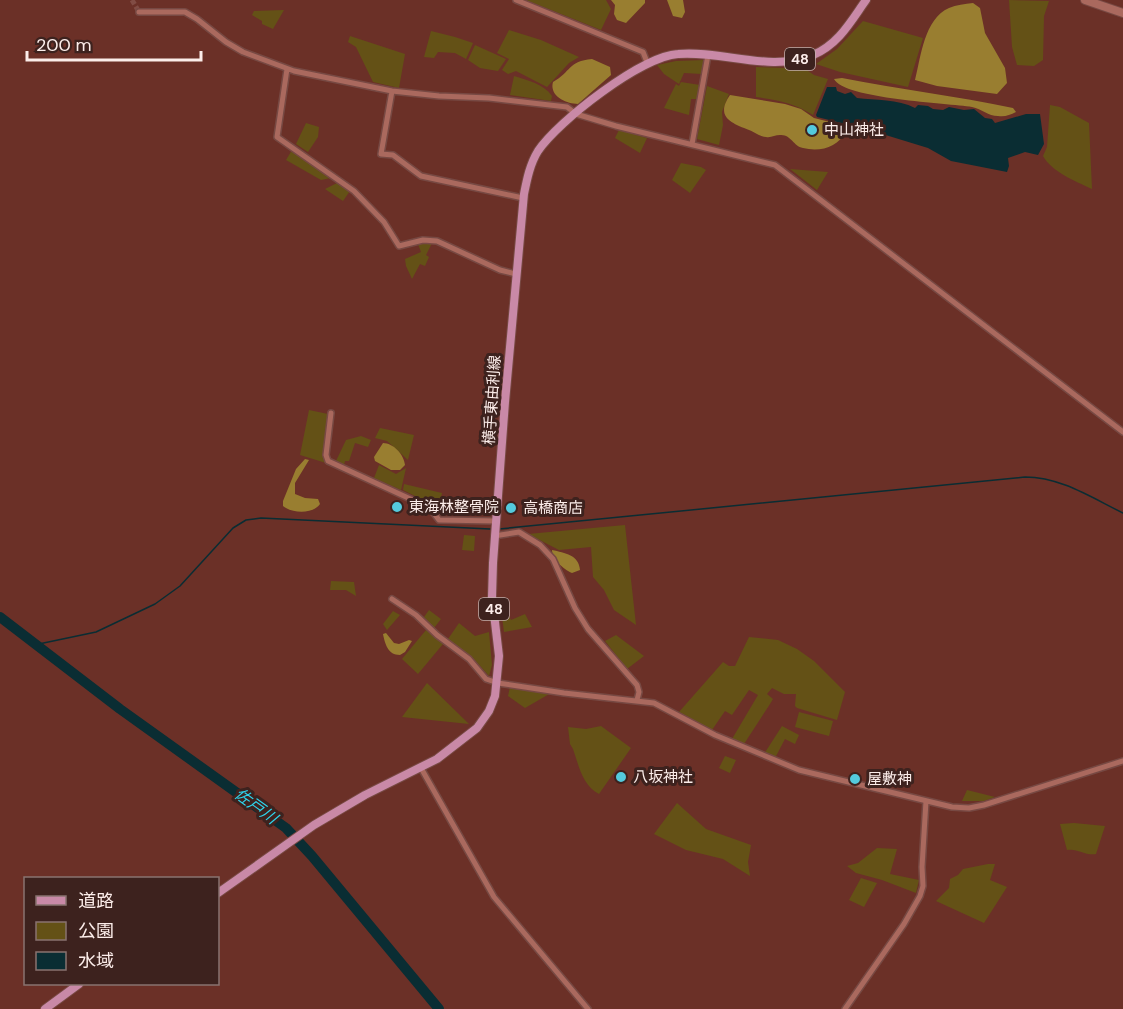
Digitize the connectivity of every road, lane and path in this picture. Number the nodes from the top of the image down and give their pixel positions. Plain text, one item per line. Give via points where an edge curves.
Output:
1 (516, 0) edge
2 (867, 0) edge
3 (1085, 0) edge
4 (139, 12) dead end
5 (1123, 13) edge
6 (708, 56) junction
7 (647, 62) junction
8 (287, 69) junction
9 (392, 91) junction
10 (576, 114) junction
11 (692, 144) junction
12 (524, 198) junction
13 (516, 274) junction
14 (331, 413) dead end
15 (1123, 432) edge
16 (496, 521) junction
17 (494, 536) junction
18 (392, 599) dead end
19 (498, 683) junction
20 (637, 700) junction
21 (1123, 761) edge
22 (420, 768) junction
23 (926, 801) junction
24 (219, 892) edge
25 (78, 985) edge
26 (45, 1009) edge
27 (588, 1009) edge
28 (845, 1009) edge

1 - 7 street via 643,52
2 - 6 main road, 横手東由利線 / 48 via 837,39 814,54 794,61
3 - 5 main road
4 - 8 street via 185,12 243,52
6 - 7 main road, 横手東由利線 / 48 via 677,54
6 - 11 street
7 - 10 main road, 横手東由利線 / 48
8 - 9 street
8 - 13 street via 277,136 354,191 384,222 399,246 437,241
9 - 10 street via 543,103 567,107
9 - 12 street via 381,154 393,155 421,176
10 - 11 street
10 - 12 main road, 横手東由利線 / 48 via 548,138 531,162
11 - 15 street via 775,165
12 - 13 main road, 横手東由利線 / 48
13 - 16 main road, 横手東由利線 / 48
14 - 16 street via 328,461 430,508 439,520
16 - 17 main road, 横手東由利線 / 48
17 - 19 main road, 横手東由利線 / 48 via 492,597 500,656
17 - 20 street via 519,532 553,559 588,629 637,686
18 - 19 street via 469,659 486,679
19 - 20 street
19 - 22 main road, 横手東由利線 / 48 via 489,711 477,728
20 - 23 street via 654,703 777,763
21 - 23 street via 984,805 952,807
22 - 24 main road, 横手東由利線 / 48 via 315,825
22 - 27 street via 494,897
23 - 28 street via 920,896
25 - 26 main road

